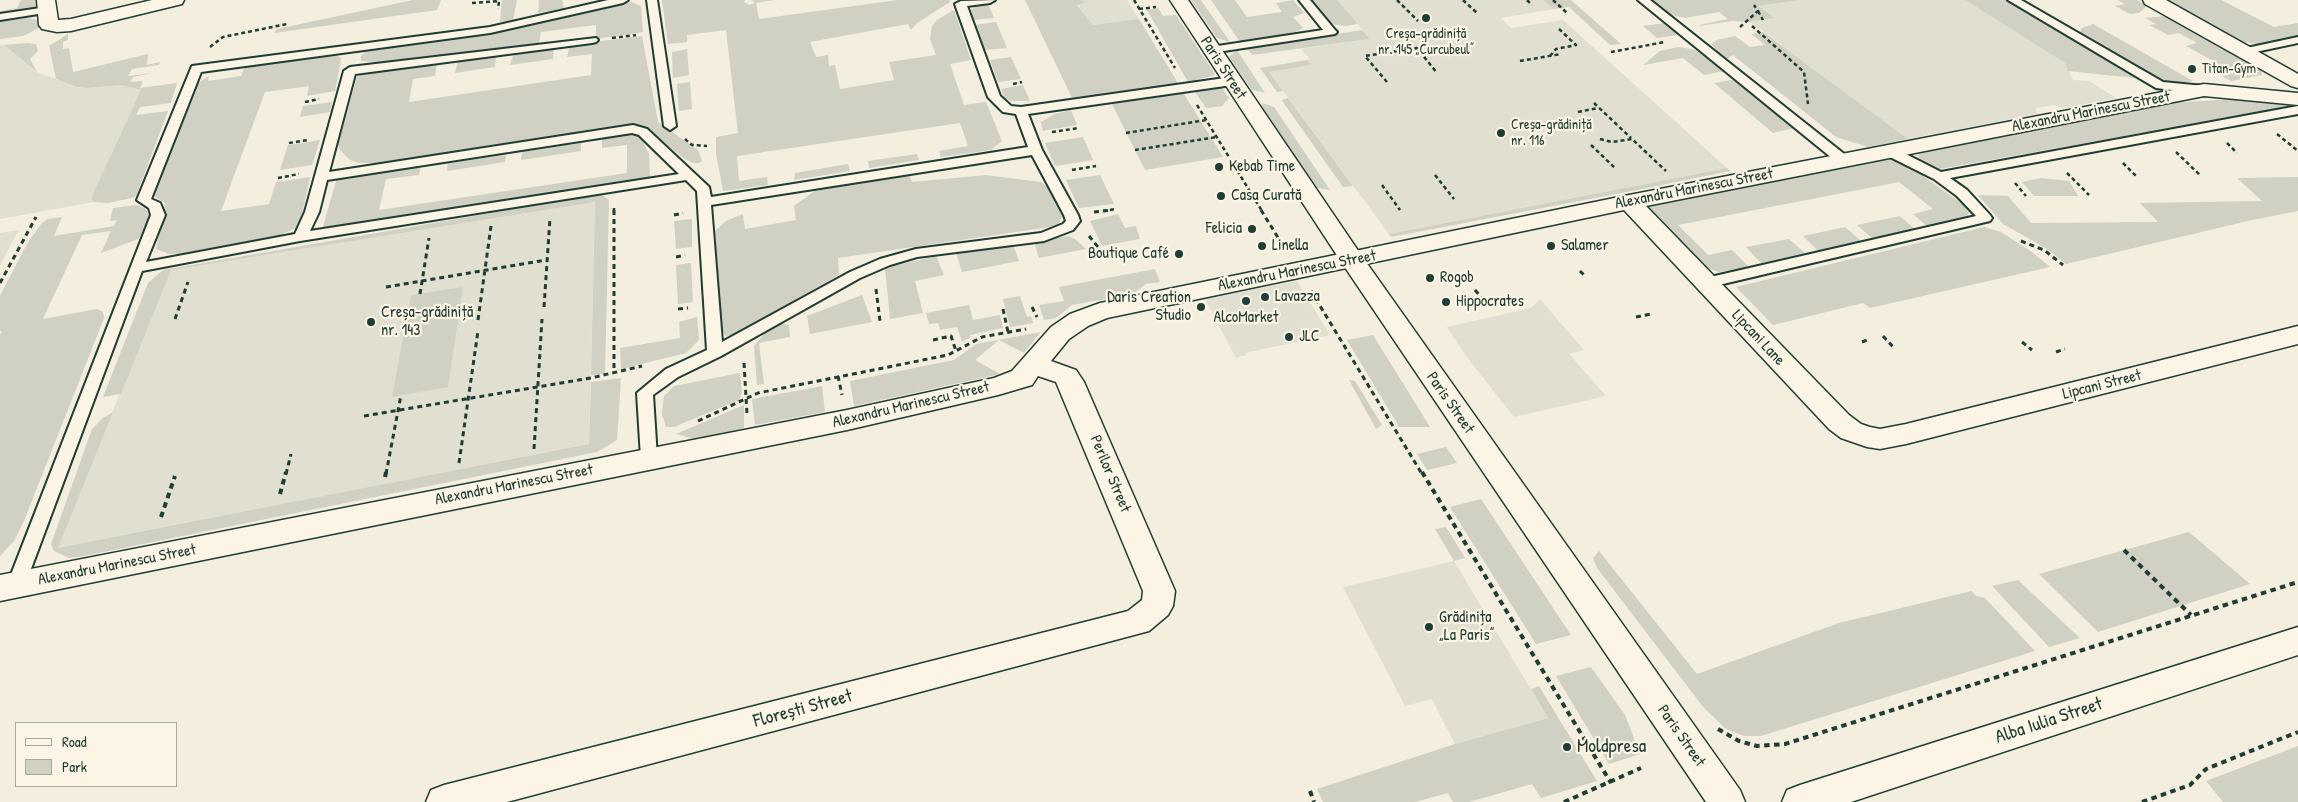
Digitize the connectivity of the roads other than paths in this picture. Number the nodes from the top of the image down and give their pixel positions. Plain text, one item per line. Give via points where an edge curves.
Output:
1 (175, 0) edge
2 (622, 0) edge
3 (652, 0) edge
4 (985, 0) edge
5 (1304, 0) edge
6 (1643, 0) edge
7 (2014, 0) edge
8 (2152, 0) edge
9 (1168, 3) edge
10 (46, 5) edge
11 (0, 17) edge
12 (592, 40) road end
13 (2298, 40) edge
14 (353, 49) junction
15 (1211, 50) junction
16 (2246, 51) junction
17 (350, 71) junction
18 (1232, 81) junction
19 (2298, 82) edge
20 (2204, 90) junction
21 (2298, 99) edge
22 (2298, 110) edge
23 (1021, 111) junction
24 (670, 126) dead end
25 (1036, 150) junction
26 (1889, 151) junction
27 (1843, 160) junction
28 (689, 176) junction
29 (1939, 176) junction
30 (322, 177) junction
31 (704, 202) junction
32 (1629, 202) junction
33 (300, 237) junction
34 (1352, 260) junction
35 (136, 268) junction
36 (1706, 283) junction
37 (2298, 335) edge
38 (716, 352) junction
39 (1034, 365) junction
40 (1906, 434) joint
41 (649, 458) junction
42 (8, 587) edge
43 (1157, 606) joint
44 (2298, 641) edge
45 (444, 802) edge
46 (1728, 802) edge
47 (1800, 802) edge

1 - 10 street via 57,26 49,25
2 - 14 lane via 490,30
3 - 24 lane
4 - 23 lane via 961,4 994,97 1007,108
5 - 15 lane via 1331,32
6 - 27 lane
7 - 20 lane via 2160,85
8 - 16 street
9 - 15 street, Paris Street
10 - 11 lane
12 - 17 lane
13 - 16 lane
14 - 17 lane
14 - 35 lane via 196,69 144,200 155,206 158,214
15 - 18 street, Paris Street
16 - 19 street
17 - 30 lane
18 - 23 lane
18 - 34 street, Paris Street
20 - 21 street, Alexandru Marinescu Street
20 - 26 street, Alexandru Marinescu Street
22 - 29 lane
23 - 25 lane
25 - 31 lane
25 - 38 lane via 1072,215 1073,221 1068,227 1044,237 916,253 872,267
26 - 27 street, Alexandru Marinescu Street
26 - 29 lane
27 - 32 street, Alexandru Marinescu Street
28 - 30 lane via 643,132 633,129
28 - 31 lane via 704,190
28 - 33 lane
29 - 36 lane via 1962,193 1985,218
30 - 33 lane via 312,212
31 - 38 lane
32 - 34 street, Alexandru Marinescu Street
32 - 36 street, Lipcani Lane
33 - 35 lane
34 - 39 street, Alexandru Marinescu Street via 1100,311 1060,333
34 - 46 street, Paris Street
35 - 42 lane
36 - 40 street, Lipcani Lane via 1852,432 1880,439
37 - 40 street, Lipcani Street
38 - 41 lane via 672,373 645,393
39 - 41 street, Alexandru Marinescu Street via 1022,378 998,386 847,420
39 - 43 street, Perilor Street via 1066,376 1070,382 1159,591
41 - 42 street, Alexandru Marinescu Street
43 - 45 street, Florești Street via 1138,622
44 - 47 street, Alba Iulia Street

